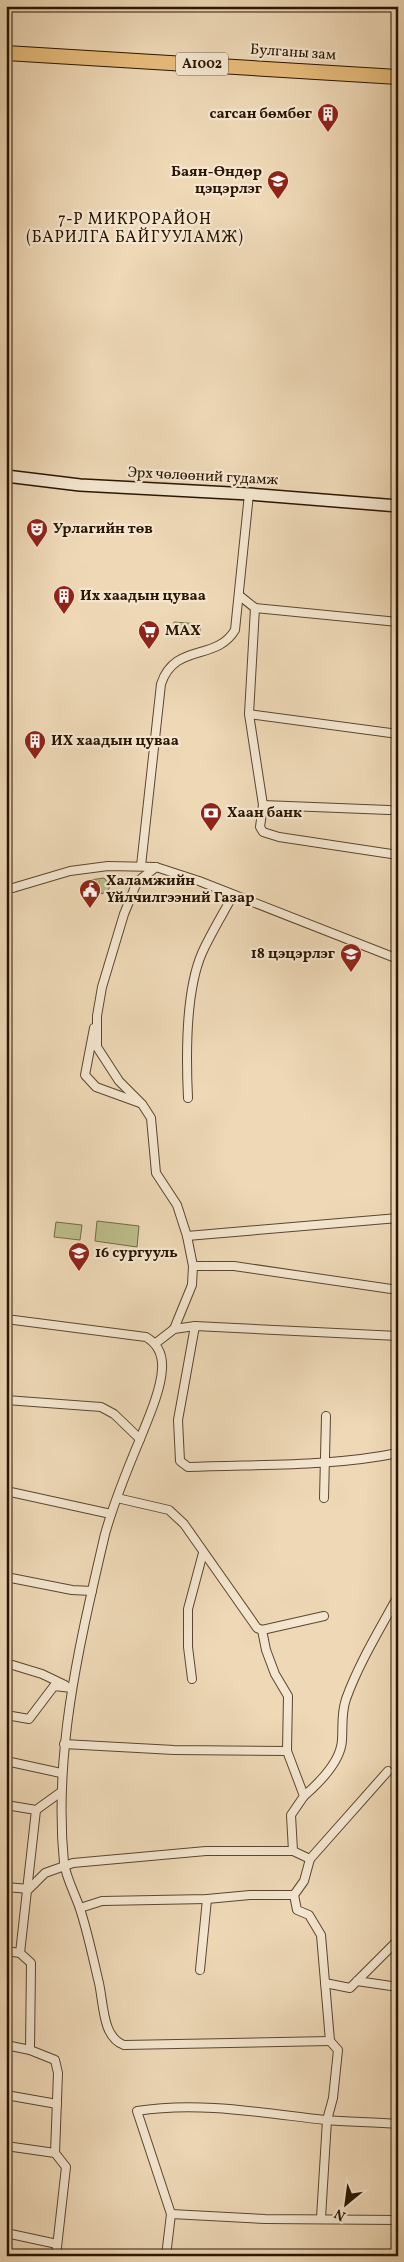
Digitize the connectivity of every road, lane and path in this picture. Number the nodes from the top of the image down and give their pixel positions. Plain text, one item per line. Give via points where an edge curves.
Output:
1 (6, 53) edge
2 (398, 76) edge
3 (6, 476) edge
4 (249, 494) junction
5 (398, 506) edge
6 (240, 596) junction
7 (255, 608) junction
8 (398, 622) edge
9 (249, 714) junction
10 (398, 734) edge
11 (263, 805) junction
12 (389, 810) dead end
13 (398, 855) edge
14 (141, 866) junction
15 (156, 867) junction
16 (6, 890) edge
17 (233, 895) junction
18 (398, 959) edge
19 (97, 1016) junction
20 (188, 1098) dead end
21 (142, 1104) junction
22 (398, 1218) edge
23 (187, 1236) junction
24 (193, 1266) junction
25 (398, 1290) edge
26 (6, 1318) edge
27 (195, 1326) junction
28 (174, 1329) junction
29 (398, 1336) edge
30 (156, 1343) junction
31 (6, 1400) edge
32 (326, 1416) dead end
33 (140, 1439) junction
34 (398, 1453) edge
35 (324, 1462) junction
36 (6, 1491) edge
37 (117, 1498) junction
38 (324, 1498) dead end
39 (111, 1514) junction
40 (203, 1553) junction
41 (6, 1577) edge
42 (92, 1591) junction
43 (398, 1596) edge
44 (324, 1616) dead end
45 (262, 1630) junction
46 (6, 1664) edge
47 (192, 1680) dead end
48 (72, 1688) junction
49 (6, 1715) edge
50 (64, 1744) junction
51 (287, 1752) junction
52 (6, 1761) edge
53 (388, 1771) dead end
54 (62, 1773) junction
55 (62, 1792) junction
56 (304, 1796) junction
57 (6, 1805) edge
58 (36, 1810) junction
59 (293, 1851) junction
60 (310, 1859) junction
61 (64, 1865) junction
62 (6, 1887) edge
63 (29, 1888) junction
64 (294, 1895) junction
65 (207, 1899) junction
66 (80, 1908) junction
67 (398, 1940) edge
68 (6, 1951) edge
69 (20, 1953) junction
70 (200, 1970) dead end
71 (357, 1981) junction
72 (325, 1983) junction
73 (398, 1986) edge
74 (330, 2041) junction
75 (6, 2045) edge
76 (30, 2050) junction
77 (6, 2095) edge
78 (57, 2104) junction
79 (327, 2120) junction
80 (398, 2124) edge
81 (6, 2146) edge
82 (56, 2152) junction
83 (171, 2214) junction
84 (321, 2218) junction
85 (398, 2220) edge
86 (6, 2233) edge
87 (57, 2244) junction
88 (56, 2256) edge
89 (166, 2256) edge

1 - 2 highway, Булганы зам / A1002
3 - 4 main road, Эрх чөлөөний гудамж via 80,485
4 - 5 main road, Эрх чөлөөний гудамж
4 - 6 street
6 - 7 street
6 - 14 street via 237,622 230,639 173,662 165,673 158,702
7 - 8 street
7 - 9 street
9 - 10 street
9 - 11 street
11 - 12 street
11 - 13 street via 262,832 329,846
14 - 15 street
14 - 16 street via 70,870
15 - 17 street
15 - 19 street via 137,882 124,914 102,986
17 - 18 street
17 - 20 street via 202,953 196,973 185,1048
19 - 21 street via 97,1047 119,1081
19 - 21 street via 85,1075 96,1087
21 - 23 street via 151,1118 156,1173 177,1205
22 - 23 street
23 - 24 street
24 - 25 street via 244,1268
24 - 28 street via 192,1285
26 - 30 street via 146,1337
27 - 28 street
27 - 29 street
27 - 35 street via 178,1425 183,1465
28 - 30 street
30 - 33 street via 162,1370
31 - 33 street via 101,1407 114,1414
32 - 35 street
33 - 37 street
34 - 35 street
35 - 38 street
36 - 39 street
37 - 39 street
37 - 40 street via 169,1510 184,1524
39 - 42 street
40 - 45 street via 257,1628
40 - 47 street via 188,1609
41 - 42 street
42 - 48 street
43 - 56 street via 346,1699 339,1756
44 - 45 street
45 - 51 street via 272,1666 288,1696
46 - 48 street via 42,1674
48 - 49 street via 54,1686 29,1718
48 - 50 street
50 - 51 street
50 - 54 street
51 - 56 street
52 - 54 street
53 - 60 street
54 - 55 street
55 - 58 street
55 - 61 street
56 - 59 street via 291,1815
57 - 58 street
58 - 63 street via 28,1871
59 - 60 street
59 - 61 street via 206,1851
60 - 64 street via 304,1881
61 - 63 street via 45,1873
61 - 66 street
62 - 63 street
63 - 69 street
64 - 65 street
64 - 72 street via 297,1910 309,1915 321,1935
65 - 66 street via 102,1901
65 - 70 street
66 - 74 street via 110,2034 116,2042 124,2046
67 - 71 street
68 - 69 street
69 - 76 street via 31,1963
71 - 72 street via 350,1988
71 - 73 street
72 - 74 street
74 - 79 street via 338,2050 333,2098
75 - 76 street
76 - 78 street via 54,2060 58,2073
77 - 78 street
78 - 82 street
79 - 80 street
79 - 83 street via 190,2107 137,2111
79 - 84 street
81 - 82 street
82 - 87 street via 66,2166
83 - 84 street
83 - 89 street
84 - 85 street
86 - 87 street
87 - 88 street

